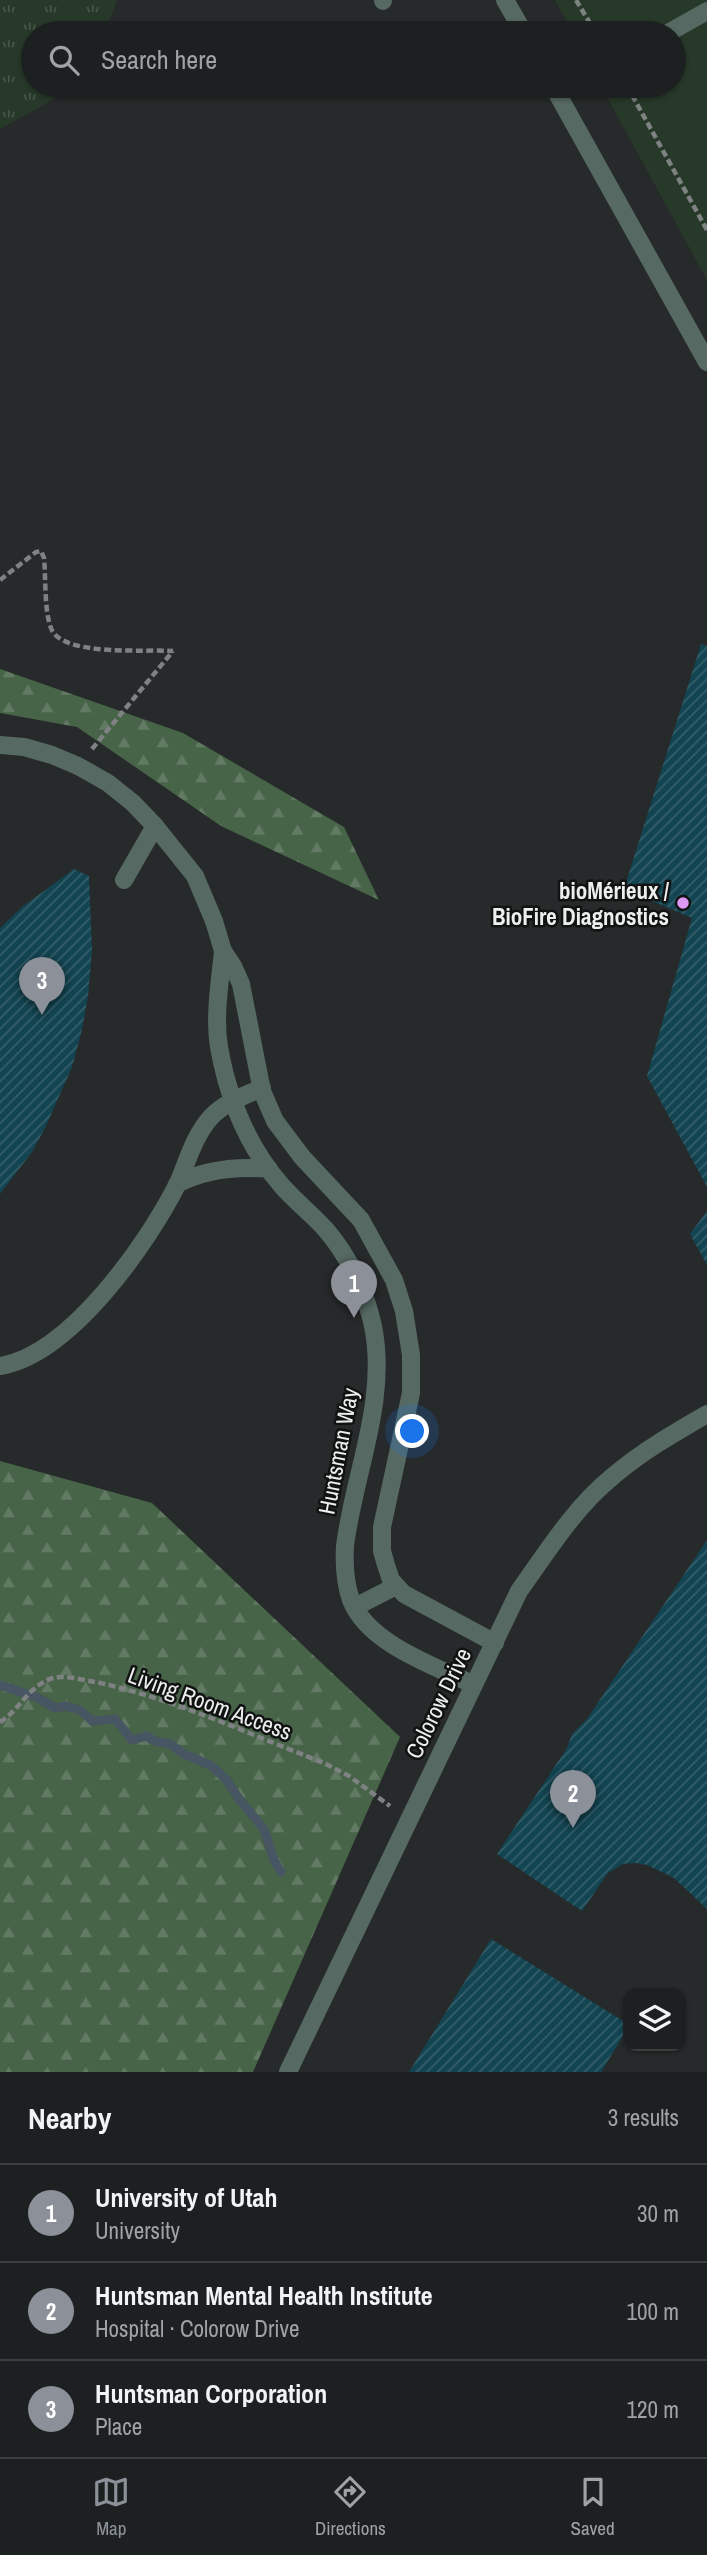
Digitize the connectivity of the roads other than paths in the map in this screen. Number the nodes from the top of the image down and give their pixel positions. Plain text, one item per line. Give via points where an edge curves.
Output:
1 (506, 0) edge
2 (707, 11) edge
3 (517, 21) edge
4 (686, 23) edge
5 (559, 98) edge
6 (707, 362) edge
7 (0, 745) edge
8 (155, 825) junction
9 (124, 880) dead end
10 (223, 951) junction
11 (262, 1088) junction
12 (233, 1100) junction
13 (269, 1169) junction
14 (177, 1184) junction
15 (0, 1366) edge
16 (707, 1414) edge
17 (396, 1586) junction
18 (355, 1607) junction
19 (495, 1643) junction
20 (474, 1685) junction
21 (288, 2072) edge

1 - 3 street
2 - 4 street
5 - 6 street
7 - 8 street, Huntsman Way via 24,747 78,766 107,783
8 - 9 street
8 - 10 street, Huntsman Way via 195,876
10 - 11 street, Huntsman Way via 241,984
10 - 12 street, Huntsman Way via 219,1045
11 - 12 street
11 - 17 street, Huntsman Way via 287,1139 372,1238 404,1311 411,1393 381,1539
12 - 13 street, Huntsman Way via 251,1143
12 - 14 street via 202,1127
13 - 14 street via 240,1167 201,1173
13 - 18 street, Huntsman Way via 340,1248 373,1326 374,1405 345,1546 347,1582
14 - 15 street via 102,1296 40,1349
16 - 19 street, Colorow Drive via 660,1440 610,1479 561,1531 519,1591
17 - 18 street
17 - 19 street
18 - 20 street, Huntsman Way via 392,1645
19 - 20 street, Colorow Drive
20 - 21 street, Colorow Drive

